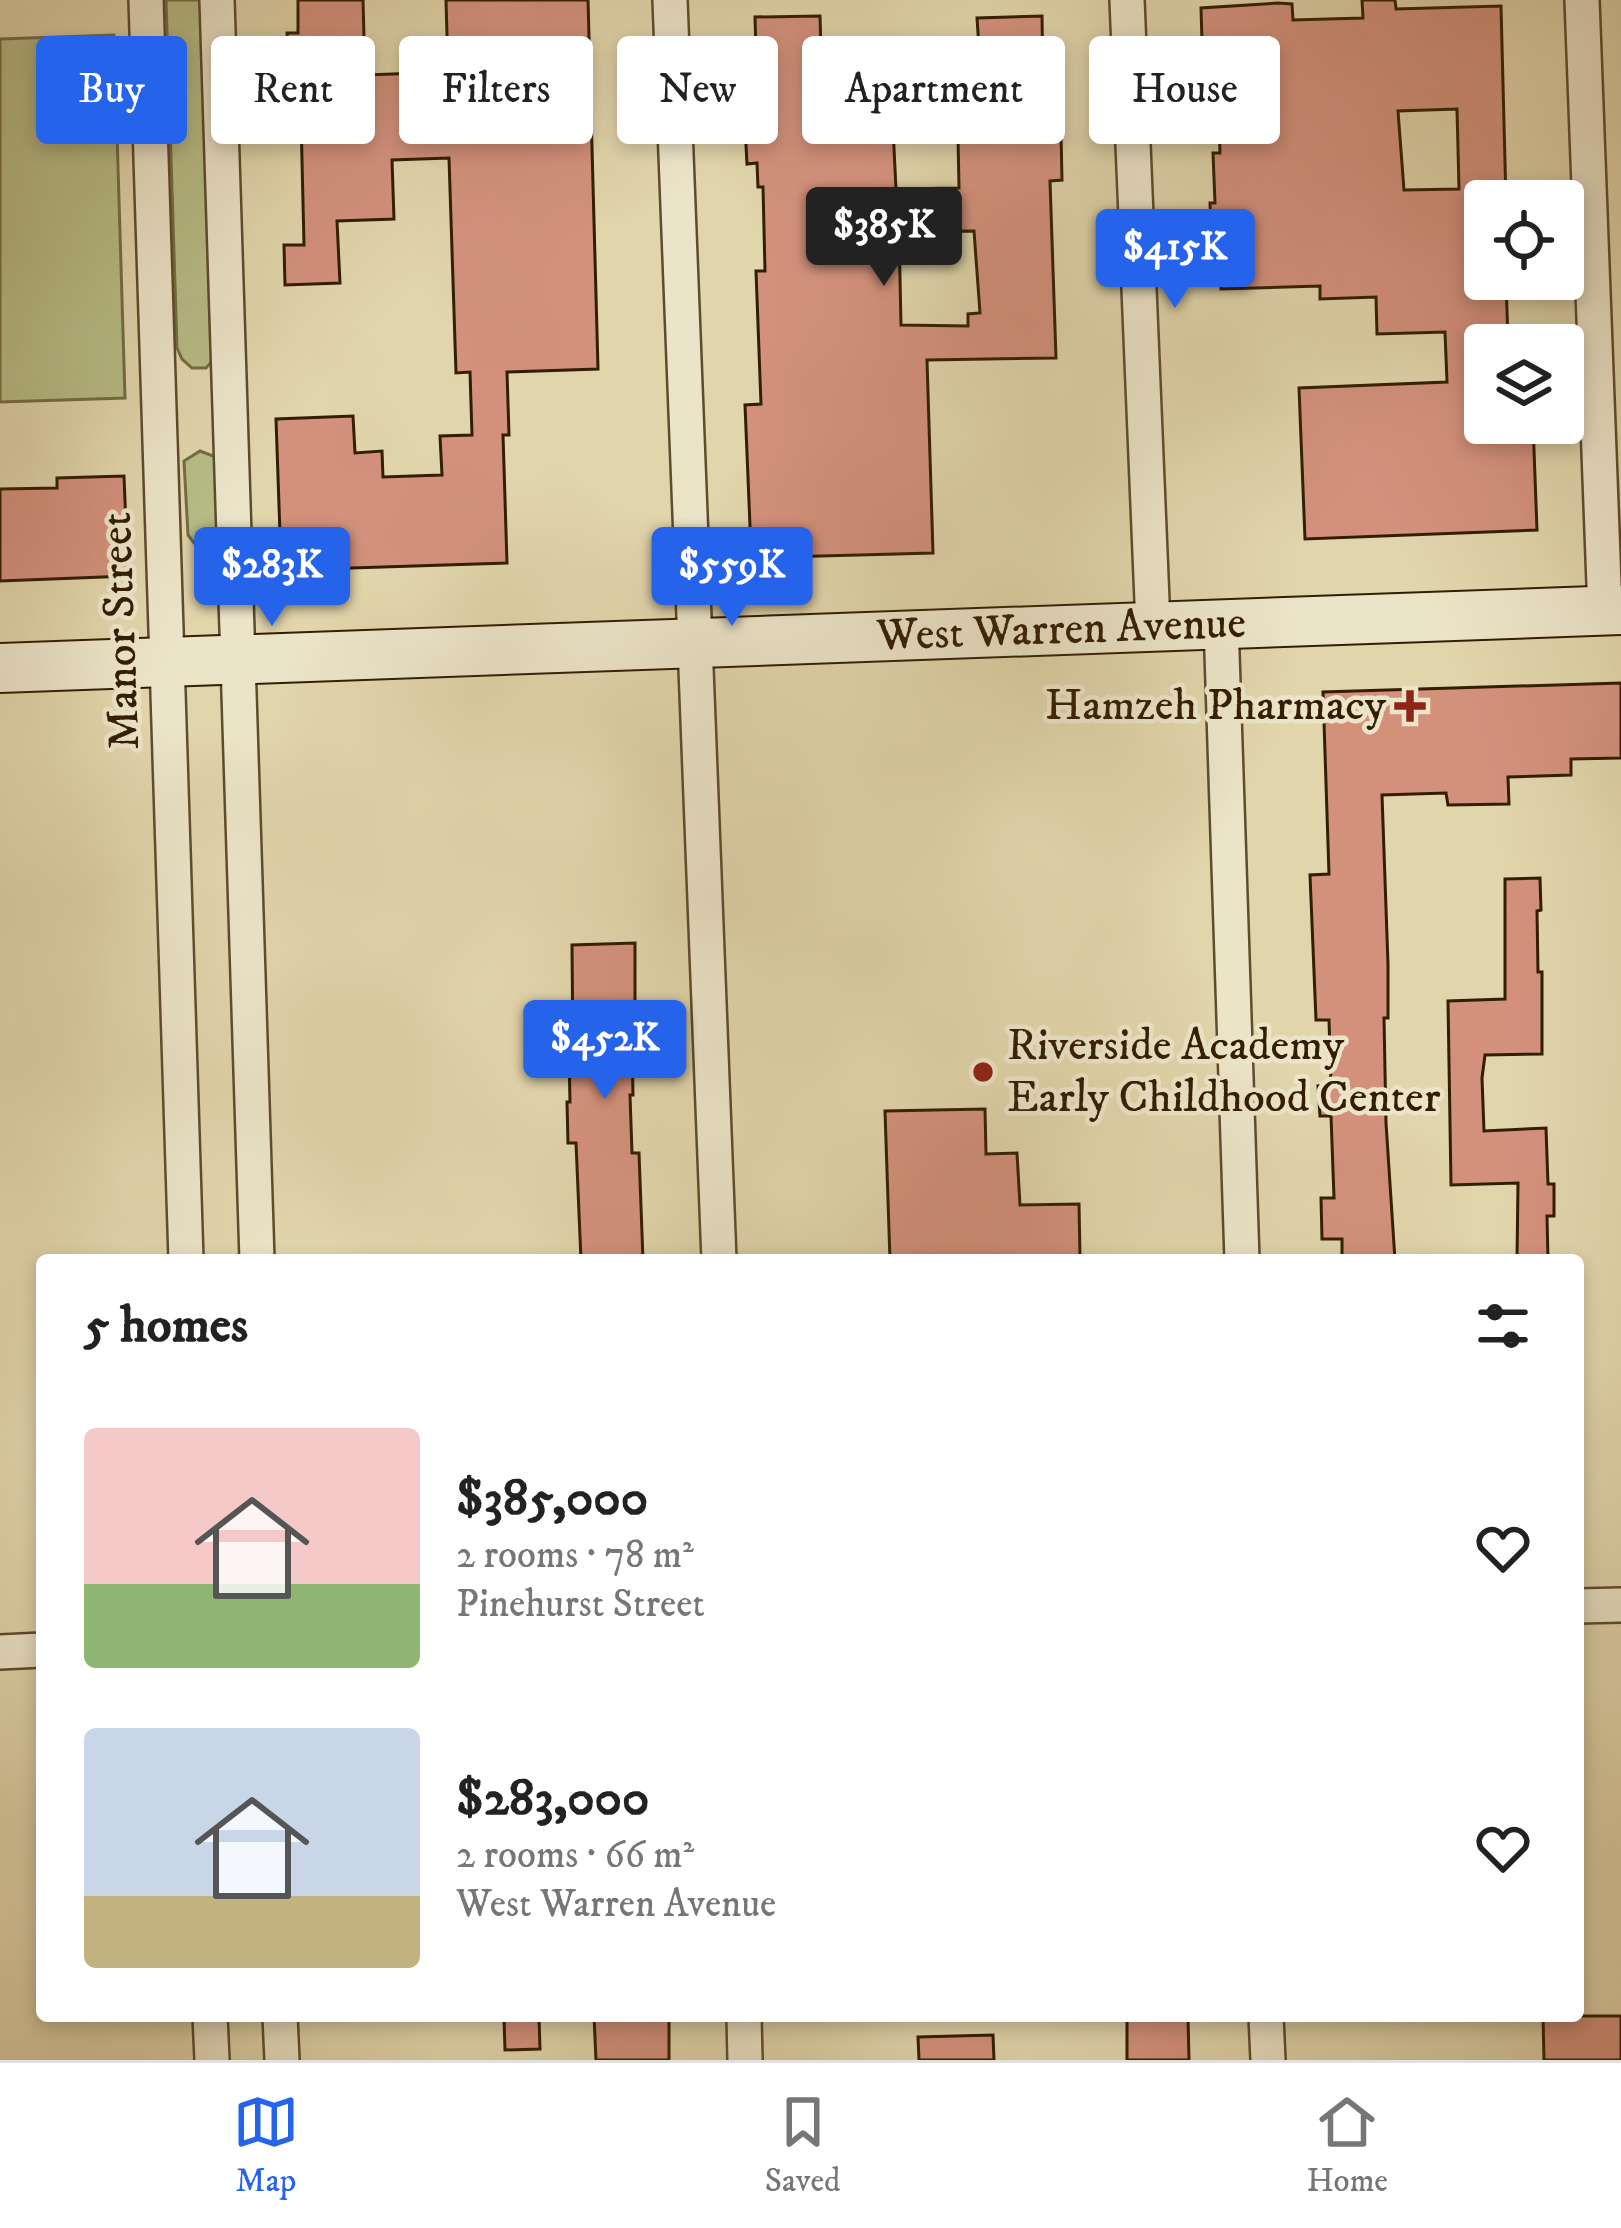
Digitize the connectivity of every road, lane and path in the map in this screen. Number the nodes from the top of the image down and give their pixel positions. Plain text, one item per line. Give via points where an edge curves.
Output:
1 (146, 0) edge
2 (217, 0) edge
3 (670, 0) edge
4 (1127, 0) edge
5 (1582, 0) edge
6 (1613, 610) edge
7 (1221, 623) junction
8 (1153, 625) junction
9 (698, 643) junction
10 (238, 662) junction
11 (166, 665) junction
12 (0, 668) edge
13 (186, 1254) edge
14 (257, 1254) edge
15 (719, 1254) edge
16 (1242, 1254) edge
17 (1621, 1605) edge
18 (1584, 1606) edge
19 (36, 1650) edge
20 (0, 1652) edge
21 (210, 2022) edge
22 (280, 2022) edge
23 (744, 2022) edge
24 (1266, 2022) edge
25 (212, 2060) edge
26 (282, 2060) edge
27 (745, 2060) edge
28 (1268, 2060) edge

1 - 11 street, Manor Street
2 - 10 street
3 - 9 street
4 - 8 street
5 - 6 street
6 - 7 main road, West Warren Avenue
7 - 8 main road, West Warren Avenue
7 - 16 street
8 - 9 main road, West Warren Avenue
9 - 10 main road, West Warren Avenue
9 - 15 street
10 - 11 main road, West Warren Avenue
10 - 14 street
11 - 12 main road, West Warren Avenue
11 - 13 street, Manor Street
17 - 18 street
19 - 20 street
21 - 25 street
22 - 26 street
23 - 27 street
24 - 28 street

